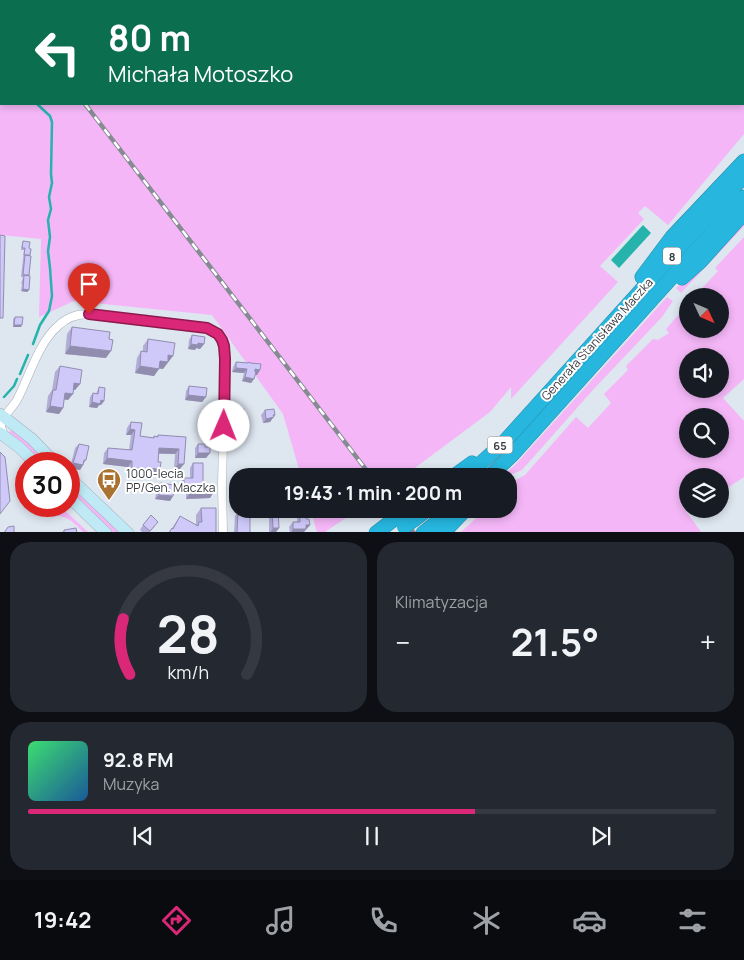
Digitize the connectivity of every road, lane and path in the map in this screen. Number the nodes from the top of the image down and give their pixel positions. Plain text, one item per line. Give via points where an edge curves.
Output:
1 (744, 161) edge
2 (743, 177) edge
3 (744, 197) edge
4 (744, 213) edge
5 (620, 334) junction
6 (601, 335) junction
7 (531, 412) junction
8 (2, 415) edge
9 (538, 426) junction
10 (2, 434) edge
11 (24, 452) edge
12 (44, 452) edge
13 (464, 468) edge
14 (476, 468) edge
15 (498, 468) edge
16 (506, 468) edge
17 (80, 487) edge
18 (80, 507) edge
19 (442, 518) edge
20 (457, 518) edge
21 (405, 519) edge
22 (106, 532) edge
23 (128, 532) edge
24 (223, 532) edge
25 (376, 532) edge
26 (424, 532) edge
27 (443, 532) edge

1 - 6 highway via 672,237
2 - 6 highway, Generała Stanisława Maczka / 8
3 - 5 highway, Generała Stanisława Maczka / 8
4 - 5 highway via 700,262
5 - 9 highway, Generała Stanisława Maczka / 8
6 - 7 highway, Generała Stanisława Maczka / 8
7 - 13 highway, 8
7 - 14 highway, Generała Stanisława Maczka / 65
8 - 10 street
8 - 12 main road
8 - 24 street via 16,401 46,340 57,326 72,316 89,314 212,330 222,340 225,359
9 - 15 highway, Generała Stanisława Maczka / 65
9 - 16 highway, 8
10 - 11 main road
17 - 23 main road
18 - 22 main road
19 - 26 highway
20 - 27 highway
21 - 25 highway

